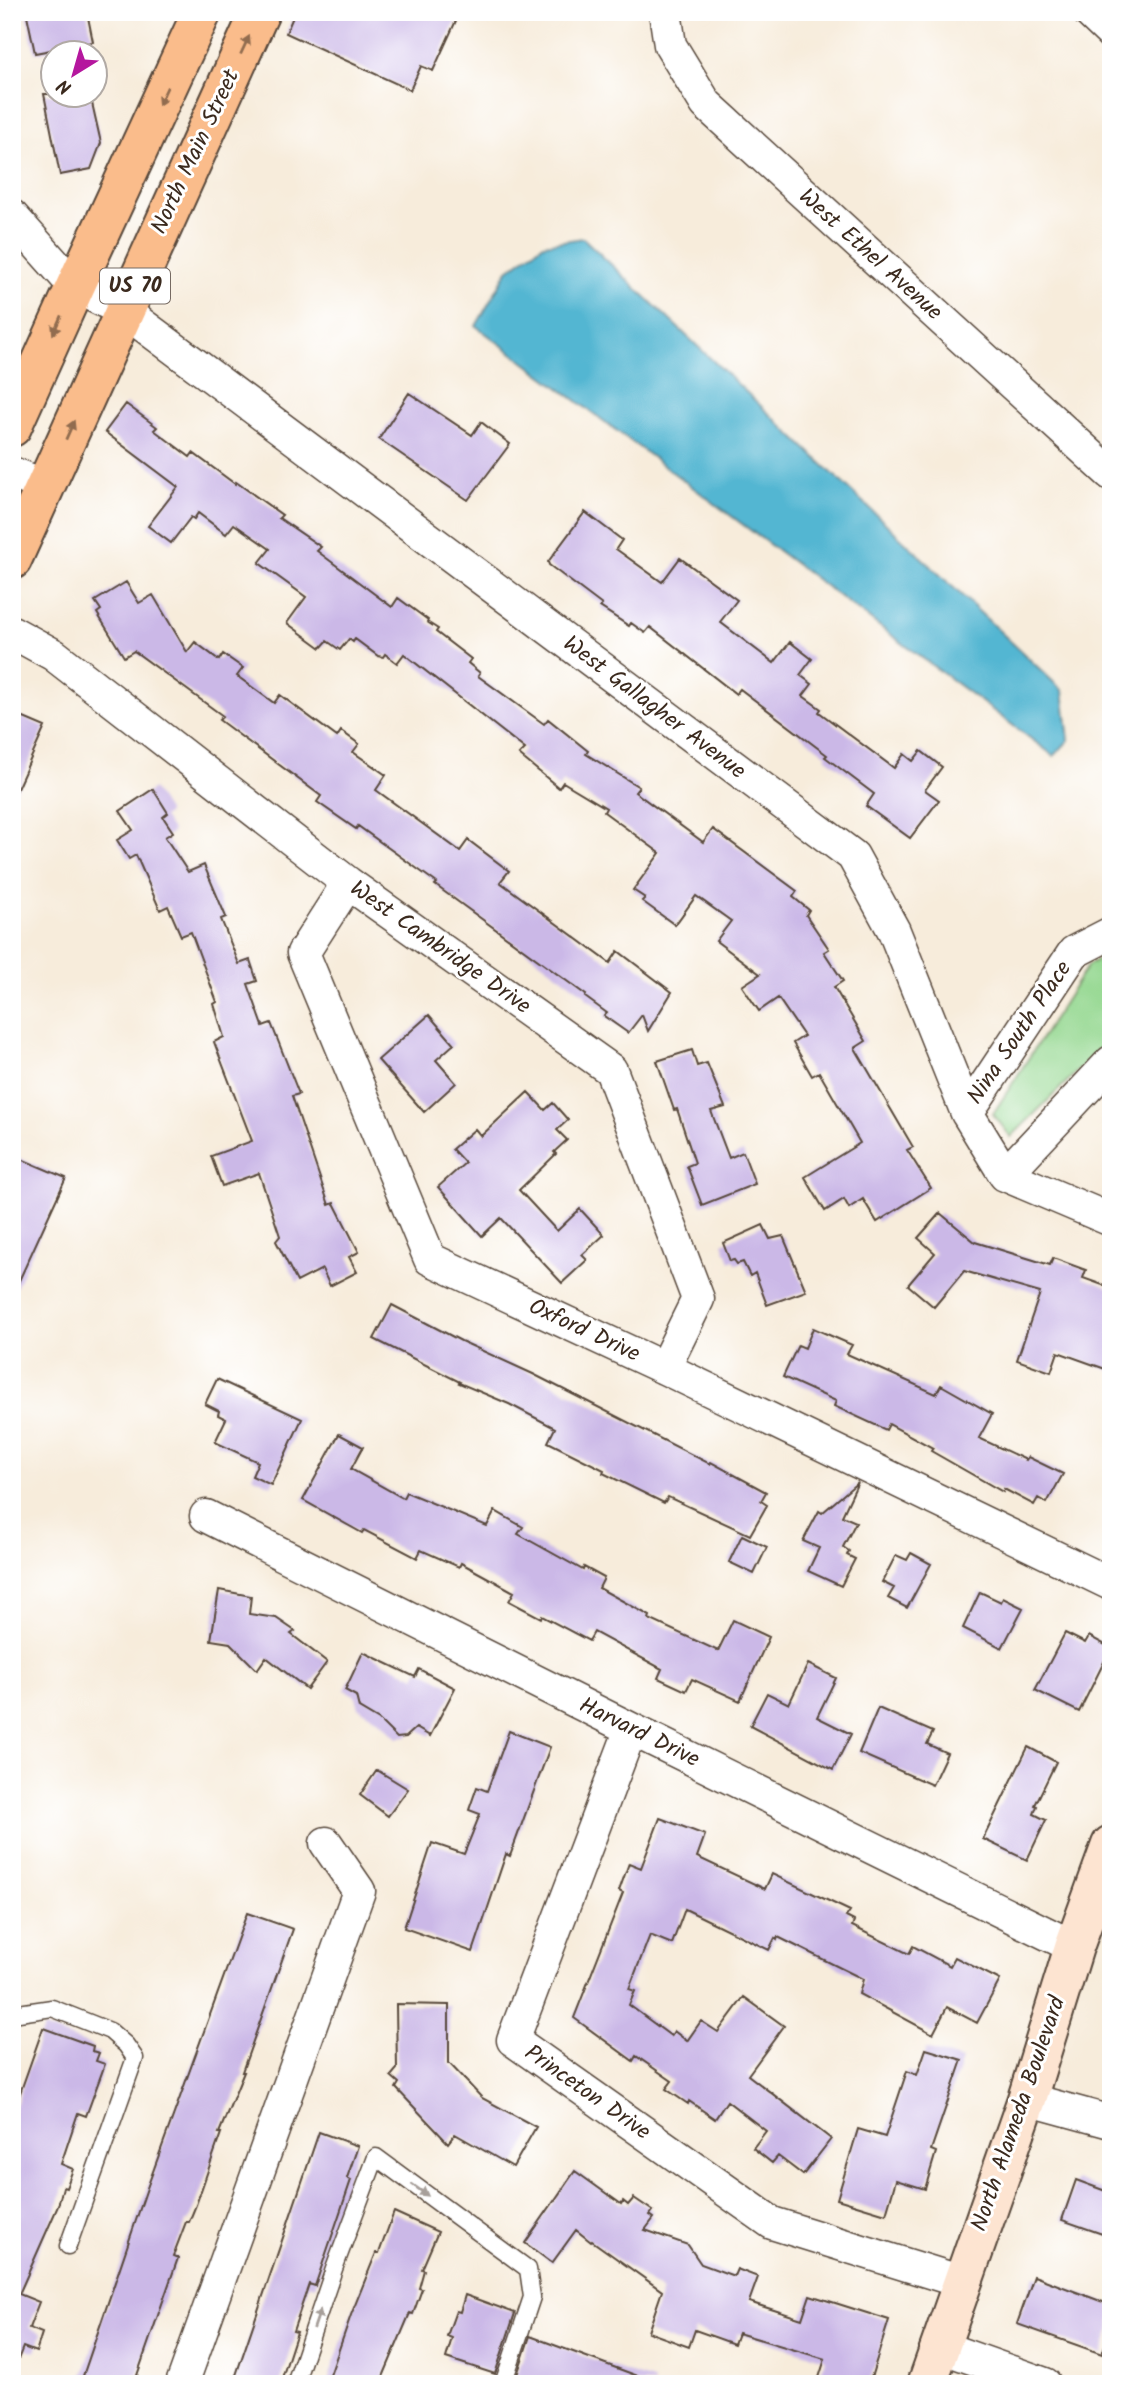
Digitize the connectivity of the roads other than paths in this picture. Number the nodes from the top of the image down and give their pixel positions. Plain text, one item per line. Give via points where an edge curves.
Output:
1 (202, 12) edge
2 (260, 12) edge
3 (665, 12) edge
4 (1088, 12) edge
5 (1111, 33) edge
6 (12, 216) edge
7 (75, 287) junction
8 (124, 312) junction
9 (12, 427) edge
10 (1111, 474) edge
11 (29, 480) edge
12 (12, 560) edge
13 (12, 632) edge
14 (348, 883) junction
15 (1111, 933) edge
16 (1111, 1062) edge
17 (967, 1114) junction
18 (1005, 1175) junction
19 (1111, 1220) edge
20 (664, 1368) junction
21 (206, 1516) dead end
22 (1111, 1584) edge
23 (631, 1728) junction
24 (326, 1843) dead end
25 (1111, 1845) edge
26 (1102, 1893) edge
27 (1074, 1947) junction
28 (12, 2014) edge
29 (1027, 2099) junction
30 (1111, 2122) edge
31 (68, 2246) dead end
32 (962, 2282) junction
33 (941, 2347) junction
34 (182, 2384) edge
35 (295, 2384) edge
36 (503, 2384) edge
37 (927, 2384) edge
38 (1045, 2384) edge

1 -> 7 main road, US 70
8 -> 2 main road, North Main Street / US 70
3 - 10 street, West Ethel Avenue via 670,45 706,104
4 - 5 street
6 - 7 street
7 - 8 street, West Gallagher Avenue
7 -> 9 main road, US 70
11 -> 8 main road, North Main Street / US 70
8 - 17 street, West Gallagher Avenue via 853,856 894,931
11 - 12 main road, North Main Street / US 70
13 - 14 street, West Cambridge Drive via 54,655
14 - 20 street, West Cambridge Drive via 611,1070 698,1299
14 - 20 street, Oxford Drive via 303,953 430,1259
15 - 17 street, Nina South Place via 1074,952
16 - 18 street
17 - 18 street, West Gallagher Avenue
18 - 19 street
20 - 22 street, Oxford Drive
21 - 23 street, Harvard Drive
23 - 27 street, Harvard Drive
23 - 32 street, Princeton Drive via 513,2040 772,2223
24 - 34 street via 359,1891
25 - 26 street, North Alameda Boulevard
26 - 27 street, North Alameda Boulevard
27 - 29 street, North Alameda Boulevard
28 - 31 lane via 52,2008 110,2031 135,2058
29 - 30 street
29 - 32 street, North Alameda Boulevard
32 - 33 street, North Alameda Boulevard
33 - 37 street, North Alameda Boulevard
33 - 38 street
35 -> 36 lane via 376,2157 528,2269 532,2297

